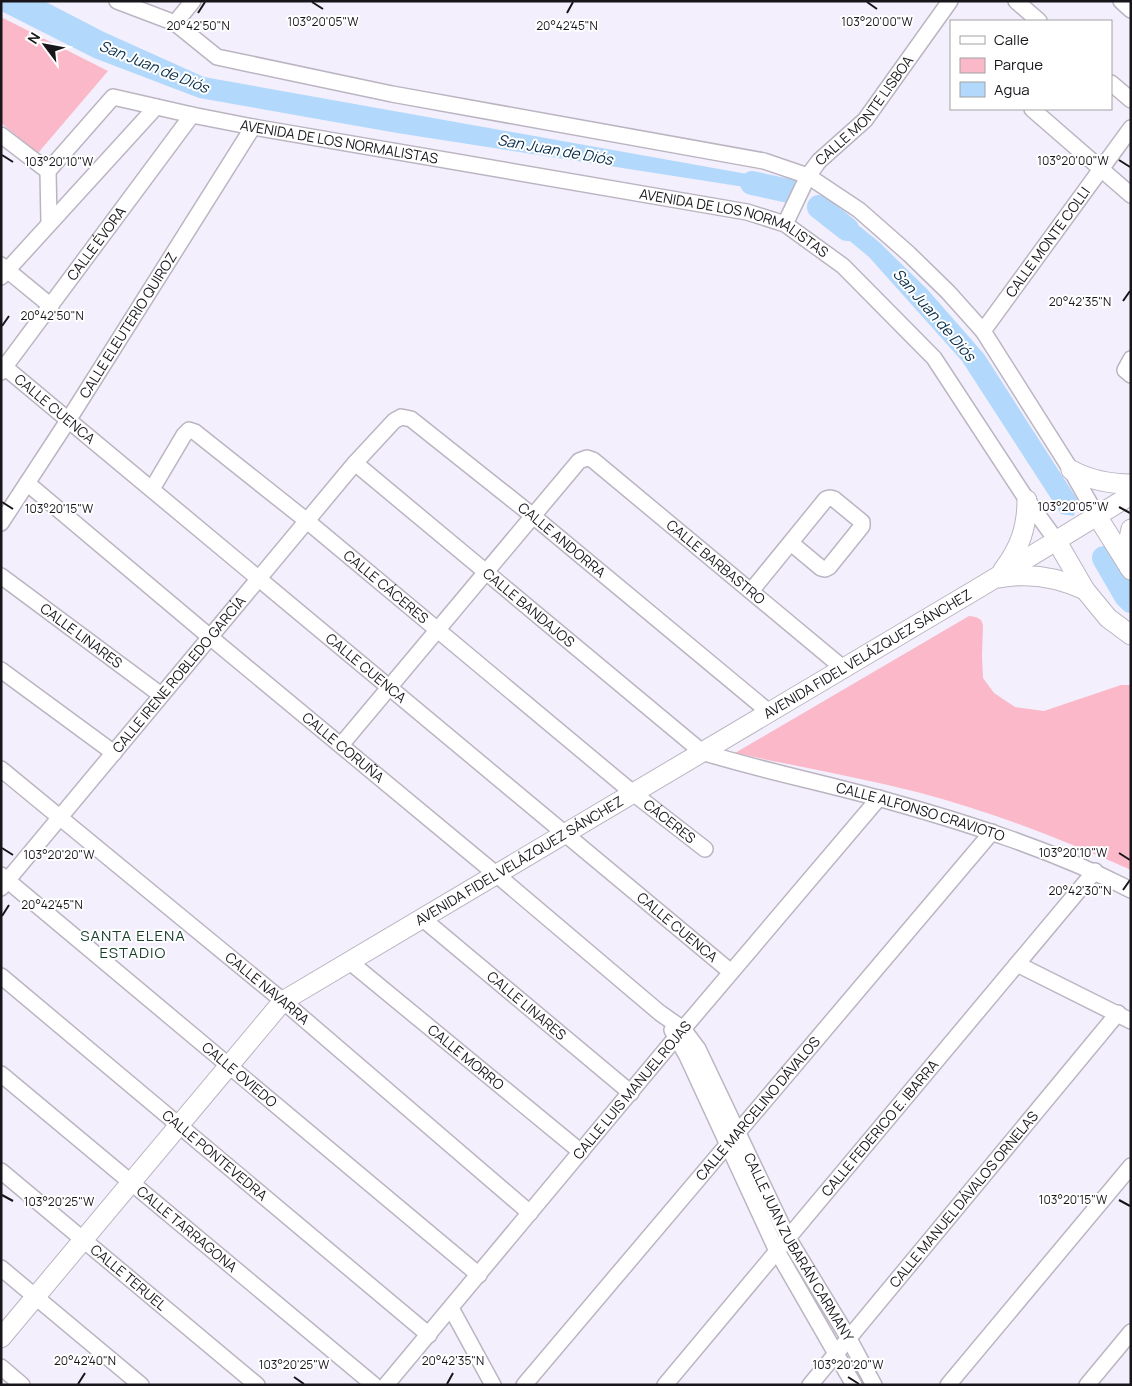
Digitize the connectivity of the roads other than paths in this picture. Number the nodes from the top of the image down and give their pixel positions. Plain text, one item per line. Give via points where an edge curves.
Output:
1 (117, 1) edge
2 (193, 1) edge
3 (950, 1) edge
4 (1016, 1) edge
5 (1121, 1) edge
6 (1131, 10) edge
7 (1038, 20) edge
8 (175, 23) junction
9 (1112, 84) edge
10 (1131, 100) edge
11 (156, 107) junction
12 (1033, 110) edge
13 (192, 115) junction
14 (253, 127) junction
15 (1131, 128) edge
16 (1, 136) edge
17 (1101, 170) junction
18 (48, 171) junction
19 (808, 176) junction
20 (1131, 196) edge
21 (49, 223) junction
22 (785, 224) junction
23 (3, 271) edge
24 (51, 306) junction
25 (984, 331) junction
26 (1131, 359) edge
27 (3, 368) edge
28 (1131, 375) edge
29 (69, 420) junction
30 (356, 463) junction
31 (1071, 470) junction
32 (27, 483) junction
33 (1131, 484) edge
34 (152, 489) junction
35 (1131, 495) edge
36 (1027, 500) junction
37 (533, 516) junction
38 (1097, 516) junction
39 (307, 521) junction
40 (1, 523) edge
41 (1131, 529) edge
42 (1056, 540) junction
43 (791, 543) junction
44 (1130, 569) edge
45 (487, 571) junction
46 (1, 576) edge
47 (259, 578) junction
48 (993, 579) junction
49 (1085, 590) junction
50 (751, 591) junction
51 (437, 630) junction
52 (1131, 635) edge
53 (210, 637) junction
54 (843, 668) junction
55 (1, 670) edge
56 (389, 687) junction
57 (161, 696) junction
58 (769, 712) junction
59 (341, 745) junction
60 (702, 752) junction
61 (114, 753) junction
62 (1, 769) edge
63 (633, 794) junction
64 (879, 798) junction
65 (59, 818) junction
66 (992, 832) junction
67 (565, 834) junction
68 (705, 849) dead end
69 (1095, 871) junction
70 (497, 875) junction
71 (3, 881) edge
72 (1131, 890) edge
73 (423, 919) junction
74 (350, 962) junction
75 (1017, 964) junction
76 (731, 972) junction
77 (1, 976) edge
78 (283, 1002) junction
79 (1124, 1017) edge
80 (680, 1033) junction
81 (229, 1065) junction
82 (1, 1074) edge
83 (630, 1093) junction
84 (179, 1125) junction
85 (738, 1131) junction
86 (727, 1145) junction
87 (581, 1152) junction
88 (1131, 1166) edge
89 (1, 1171) edge
90 (131, 1182) junction
91 (530, 1213) junction
92 (788, 1238) junction
93 (84, 1240) junction
94 (777, 1251) junction
95 (1, 1268) edge
96 (479, 1274) junction
97 (36, 1297) junction
98 (451, 1308) junction
99 (1131, 1332) edge
100 (429, 1335) junction
101 (848, 1337) junction
102 (1, 1338) edge
103 (835, 1352) junction
104 (1, 1368) edge
105 (22, 1385) edge
106 (141, 1385) edge
107 (257, 1385) edge
108 (374, 1385) edge
109 (386, 1385) edge
110 (493, 1385) edge
111 (524, 1385) edge
112 (665, 1385) edge
113 (810, 1385) edge
114 (854, 1385) edge
115 (874, 1385) edge
116 (948, 1385) edge
117 (1087, 1385) edge

1 - 8 street
2 - 8 street
3 - 19 street, CALLE MONTE LISBOA via 864,120
4 - 7 street
5 - 6 street
8 - 19 street via 217,57 392,94 764,161
9 - 10 street
11 - 13 street, AVENIDA DE LOS NORMALISTAS
11 - 18 street, AVENIDA DE LOS NORMALISTAS via 113,97
11 - 21 street
12 - 17 street
13 - 14 street, AVENIDA DE LOS NORMALISTAS
13 - 24 street, CALLE ÉVORA
14 - 22 street, AVENIDA DE LOS NORMALISTAS via 747,212
14 - 29 street, CALLE ELEUTERIO QUIROZ
15 - 17 street, CALLE MONTE COLLI
16 - 18 street
17 - 20 street
17 - 25 street, CALLE MONTE COLLI
18 - 21 street
19 - 22 street, CALLE MONTE LISBOA
19 - 25 street via 873,222 948,292
21 - 23 street
22 - 36 street, AVENIDA DE LOS NORMALISTAS via 843,266 934,358
23 - 24 street
24 - 27 street, CALLE ÉVORA
25 - 31 street
26 - 28 street via 1126,370
27 - 29 street, CALLE CUENCA
29 - 32 street, CALLE ELEUTERIO QUIROZ
29 - 34 street, CALLE CUENCA
30 - 37 street, CALLE ANDORRA via 394,422 401,417 412,419
30 - 39 street, CALLE IRENE ROBLEDO GARCÍA
30 - 45 street, CALLE BANDAJOS
31 - 33 street via 1099,481
31 - 38 street
32 - 40 street, CALLE ELEUTERIO QUIROZ
32 - 53 street, CALLE CORUÑA
34 - 39 street, CALLE CÁCERES via 189,430
34 - 47 street, CALLE CUENCA
35 - 38 street, AVENIDA FIDEL VELÁZQUEZ SÁNCHEZ
36 - 42 street, AVENIDA DE LOS NORMALISTAS
36 - 48 street via 1021,540 1010,561
37 - 45 street
37 - 50 street, CALLE BARBASTRO via 579,461 593,460
37 - 58 street, CALLE ANDORRA
38 - 42 street, AVENIDA FIDEL VELÁZQUEZ SÁNCHEZ
38 - 44 street
39 - 47 street, CALLE IRENE ROBLEDO GARCÍA
39 - 51 street, CALLE CÁCERES
41 - 44 street via 1128,543
42 - 48 street, AVENIDA FIDEL VELÁZQUEZ SÁNCHEZ
42 - 49 street, AVENIDA DE LOS NORMALISTAS
43 - 43 street via 826,499 834,499 862,522 825,569
43 - 50 street
45 - 51 street
45 - 60 street, CALLE BANDAJOS
46 - 57 street, CALLE LINARES
47 - 53 street, CALLE IRENE ROBLEDO GARCÍA
47 - 56 street, CALLE CUENCA
48 - 49 street via 1040,576
48 - 54 street, AVENIDA FIDEL VELÁZQUEZ SÁNCHEZ
49 - 52 street, AVENIDA DE LOS NORMALISTAS via 1108,618
50 - 54 street, CALLE BARBASTRO
51 - 56 street
51 - 63 street, CALLE CÁCERES
53 - 57 street, CALLE IRENE ROBLEDO GARCÍA
53 - 59 street, CALLE CORUÑA
54 - 58 street, AVENIDA FIDEL VELÁZQUEZ SÁNCHEZ
55 - 61 street
56 - 59 street
56 - 67 street, CALLE CUENCA
57 - 61 street, CALLE IRENE ROBLEDO GARCÍA
58 - 60 street, AVENIDA FIDEL VELÁZQUEZ SÁNCHEZ
59 - 70 street, CALLE CORUÑA
60 - 63 street, AVENIDA FIDEL VELÁZQUEZ SÁNCHEZ
60 - 64 street, CALLE ALFONSO CRAVIOTO
61 - 65 street, CALLE IRENE ROBLEDO GARCÍA
62 - 65 street, CALLE NAVARRA
63 - 67 street, AVENIDA FIDEL VELÁZQUEZ SÁNCHEZ
63 - 68 street, CÁCERES
64 - 66 street, CALLE ALFONSO CRAVIOTO
64 - 76 street, CALLE LUIS MANUEL ROJAS
65 - 71 street, CALLE IRENE ROBLEDO GARCÍA
65 - 78 street, CALLE NAVARRA
66 - 69 street, CALLE ALFONSO CRAVIOTO
66 - 85 street, CALLE MARCELINO DÁVALOS
67 - 70 street, AVENIDA FIDEL VELÁZQUEZ SÁNCHEZ
67 - 76 street, CALLE CUENCA
69 - 72 street, CALLE ALFONSO CRAVIOTO
69 - 75 street, CALLE FEDERICO E. IBARRA
70 - 73 street, AVENIDA FIDEL VELÁZQUEZ SÁNCHEZ
70 - 80 street, CALLE CORUÑA
71 - 81 street, CALLE OVIEDO
73 - 74 street, AVENIDA FIDEL VELÁZQUEZ SÁNCHEZ
73 - 83 street, CALLE LINARES
74 - 78 street, AVENIDA FIDEL VELÁZQUEZ SÁNCHEZ
74 - 87 street, CALLE MORRO
75 - 79 street
75 - 92 street, CALLE FEDERICO E. IBARRA
76 - 80 street, CALLE LUIS MANUEL ROJAS
77 - 84 street, CALLE PONTEVEDRA
78 - 81 street, AVENIDA FIDEL VELÁZQUEZ SÁNCHEZ
78 - 91 street, CALLE NAVARRA
79 - 101 street, CALLE MANUEL DÁVALOS ORNELAS
80 - 83 street, CALLE LUIS MANUEL ROJAS
80 - 85 street, CALLE JUAN ZUBARÁN CARMANY via 698,1049
80 - 86 street, CALLE JUAN ZUBARÁN CARMANY
81 - 84 street, AVENIDA FIDEL VELÁZQUEZ SÁNCHEZ
81 - 96 street, CALLE OVIEDO
82 - 90 street, CALLE TARRAGONA
83 - 87 street, CALLE LUIS MANUEL ROJAS
84 - 90 street, AVENIDA FIDEL VELÁZQUEZ SÁNCHEZ
84 - 100 street, CALLE PONTEVEDRA
85 - 86 street, CALLE MARCELINO DÁVALOS
85 - 92 street, CALLE JUAN ZUBARÁN CARMANY
86 - 94 street, CALLE JUAN ZUBARÁN CARMANY
86 - 111 street, CALLE MARCELINO DÁVALOS
87 - 91 street, CALLE LUIS MANUEL ROJAS
88 - 116 street
89 - 93 street, CALLE TERUEL
90 - 93 street, AVENIDA FIDEL VELÁZQUEZ SÁNCHEZ
90 - 108 street, CALLE TARRAGONA
91 - 96 street, CALLE LUIS MANUEL ROJAS
92 - 94 street, CALLE FEDERICO E. IBARRA
92 - 101 street, CALLE JUAN ZUBARÁN CARMANY
93 - 97 street, AVENIDA FIDEL VELÁZQUEZ SÁNCHEZ
93 - 107 street, CALLE TERUEL
94 - 103 street, CALLE JUAN ZUBARÁN CARMANY
94 - 112 street, CALLE FEDERICO E. IBARRA
95 - 97 street
96 - 98 street, CALLE LUIS MANUEL ROJAS
97 - 102 street, AVENIDA FIDEL VELÁZQUEZ SÁNCHEZ
97 - 106 street
98 - 100 street, CALLE LUIS MANUEL ROJAS
98 - 110 street
99 - 117 street
100 - 109 street, CALLE LUIS MANUEL ROJAS
101 - 103 street, CALLE MANUEL DÁVALOS ORNELAS
101 - 115 street, CALLE JUAN ZUBARÁN CARMANY
103 - 113 street, CALLE MANUEL DÁVALOS ORNELAS
103 - 114 street, CALLE JUAN ZUBARÁN CARMANY
104 - 105 street

